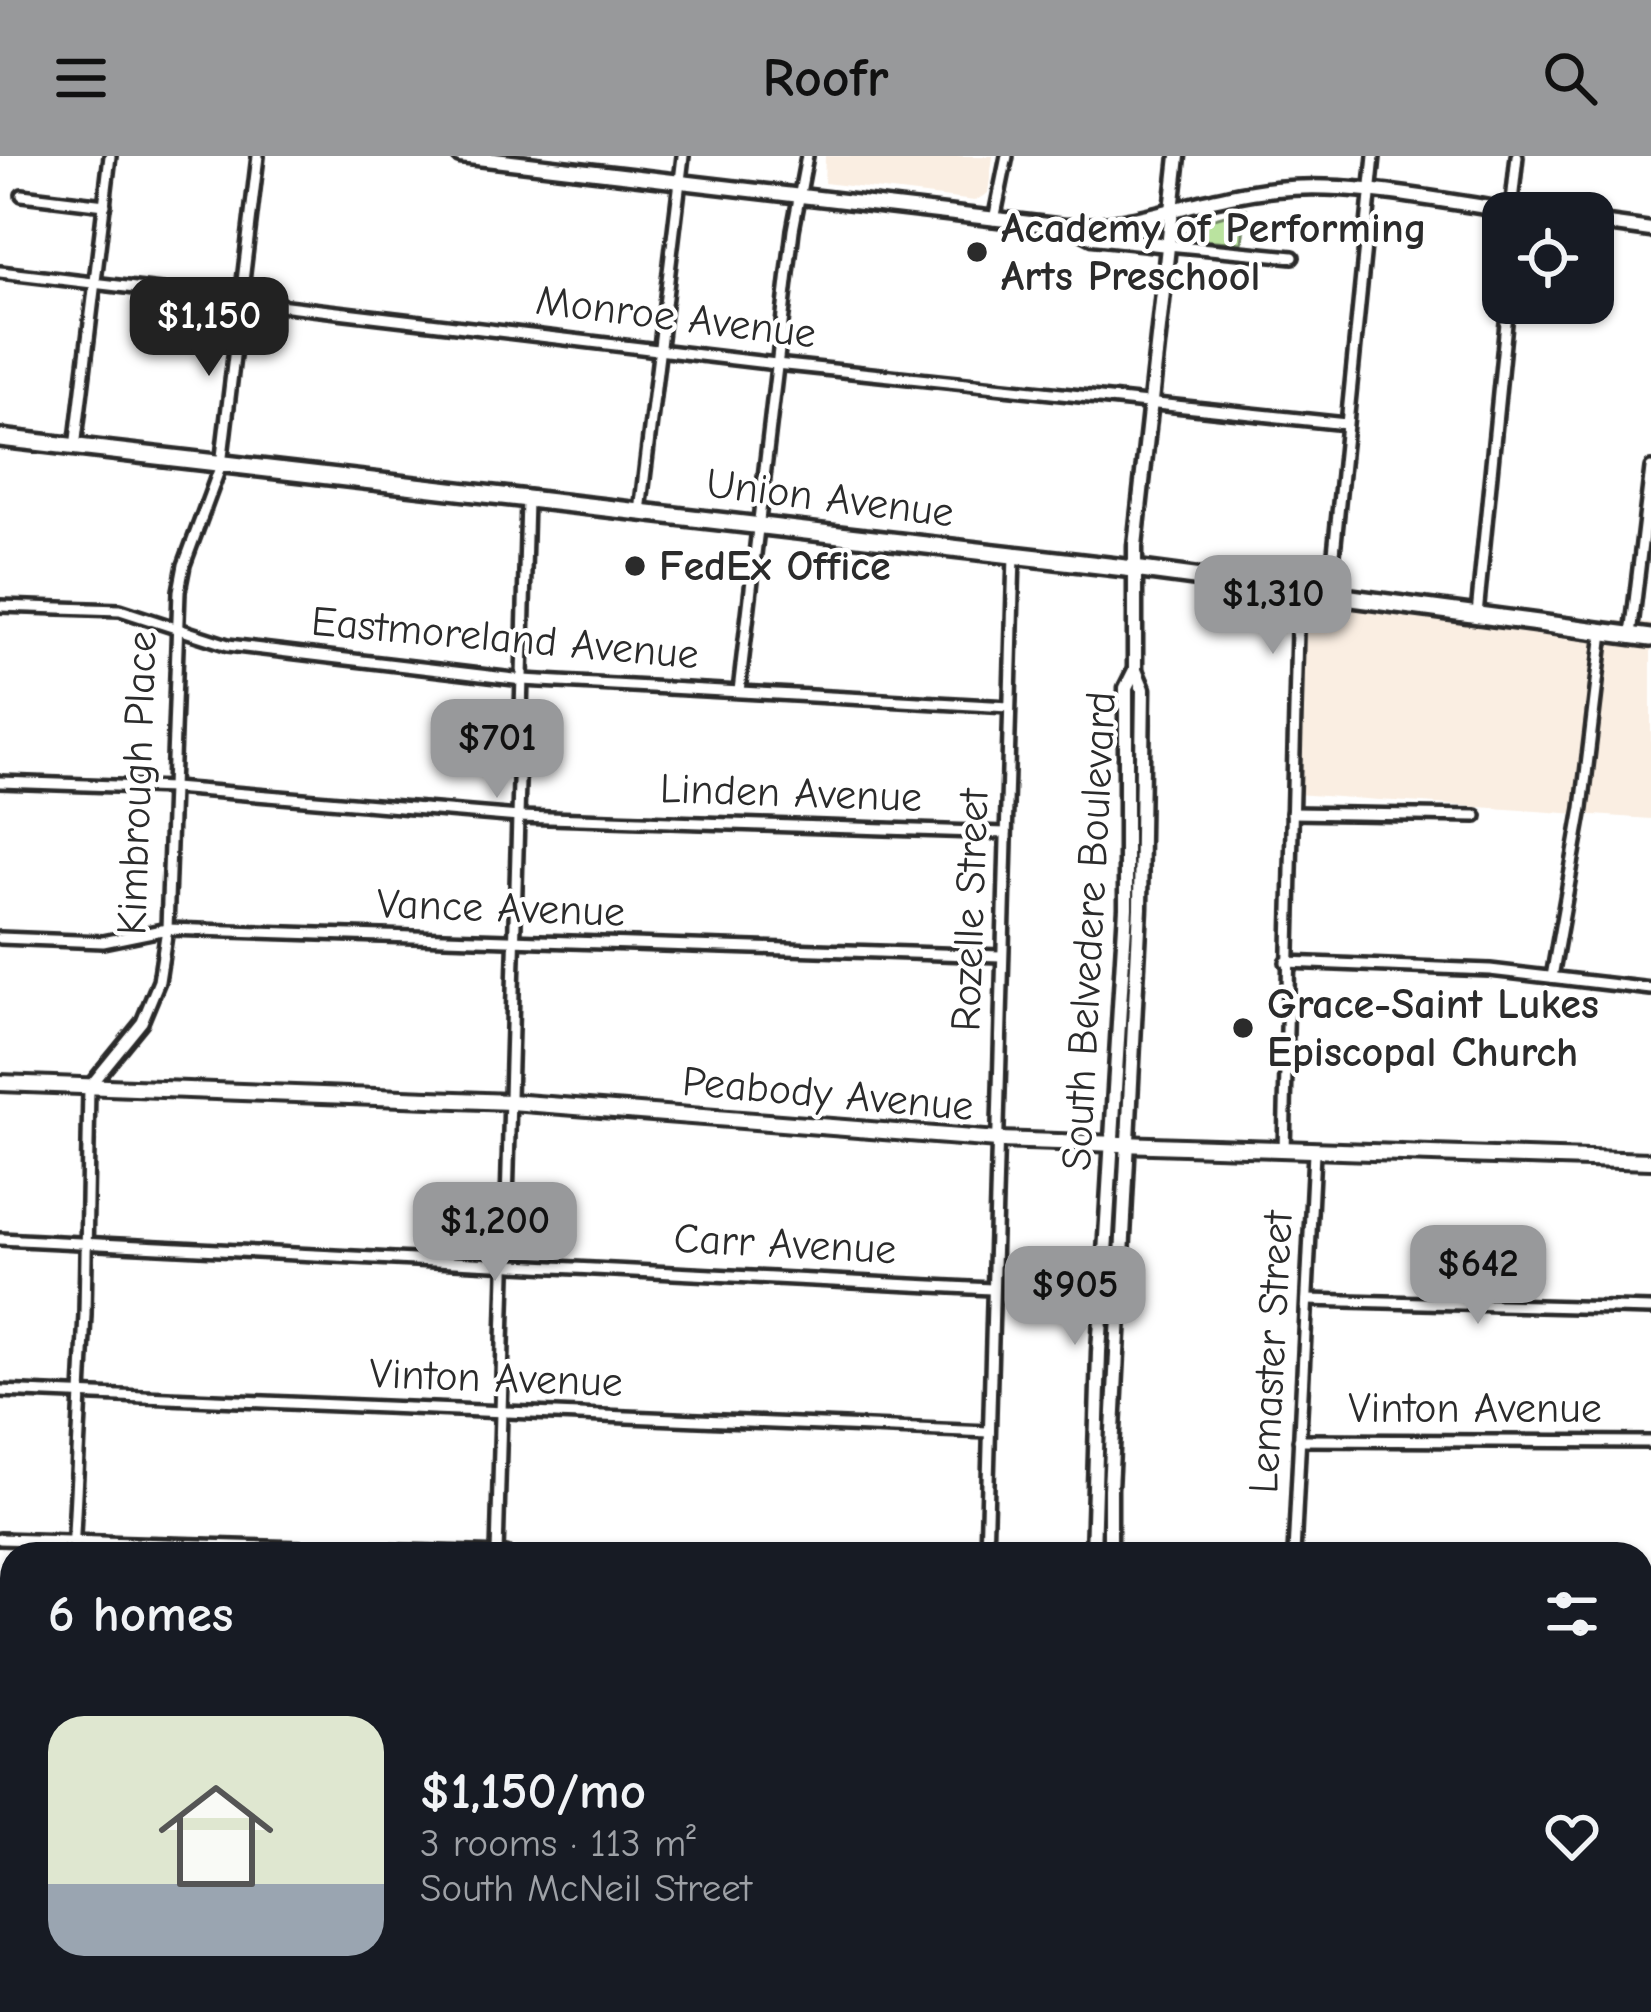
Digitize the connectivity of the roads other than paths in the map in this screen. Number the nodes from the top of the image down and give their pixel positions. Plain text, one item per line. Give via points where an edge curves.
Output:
1 (110, 156) edge
2 (258, 156) edge
3 (460, 156) edge
4 (683, 156) edge
5 (807, 156) edge
6 (1007, 156) edge
7 (1178, 156) edge
8 (1374, 156) edge
9 (1517, 156) edge
10 (680, 182) junction
11 (1370, 192) junction
12 (1517, 192) edge
13 (22, 195) dead end
14 (800, 197) junction
15 (104, 205) junction
16 (1482, 207) edge
17 (1172, 213) junction
18 (994, 220) junction
19 (1614, 225) edge
20 (1072, 227) junction
21 (1651, 230) edge
22 (1168, 245) junction
23 (1293, 257) dead end
24 (0, 272) edge
25 (96, 282) junction
26 (242, 298) junction
27 (1506, 324) edge
28 (660, 350) junction
29 (776, 364) junction
30 (1149, 403) junction
31 (1346, 424) junction
32 (0, 438) edge
33 (75, 448) junction
34 (221, 465) junction
35 (1651, 468) edge
36 (527, 501) junction
37 (640, 512) junction
38 (756, 527) junction
39 (1014, 555) junction
40 (1134, 569) junction
41 (1298, 590) junction
42 (1326, 594) junction
43 (0, 606) edge
44 (1477, 615) junction
45 (176, 627) junction
46 (1603, 632) junction
47 (1630, 636) junction
48 (1651, 638) edge
49 (523, 680) junction
50 (739, 691) junction
51 (1009, 707) junction
52 (0, 782) edge
53 (173, 788) junction
54 (1292, 813) junction
55 (1476, 816) dead end
56 (519, 817) junction
57 (1006, 833) junction
58 (167, 929) junction
59 (0, 938) edge
60 (516, 942) junction
61 (1001, 956) junction
62 (1286, 962) junction
63 (1552, 976) junction
64 (1651, 989) edge
65 (0, 1083) edge
66 (89, 1088) junction
67 (512, 1102) junction
68 (998, 1140) junction
69 (1122, 1145) junction
70 (1284, 1150) junction
71 (1314, 1153) junction
72 (1651, 1161) edge
73 (0, 1239) edge
74 (86, 1242) junction
75 (507, 1262) junction
76 (992, 1289) junction
77 (1307, 1300) junction
78 (1651, 1310) edge
79 (1099, 1352) junction
80 (1118, 1353) junction
81 (0, 1391) edge
82 (81, 1394) junction
83 (503, 1410) junction
84 (989, 1432) junction
85 (1299, 1440) junction
86 (1651, 1442) edge
87 (0, 1539) edge
88 (75, 1541) junction
89 (108, 1542) edge
90 (500, 1542) edge
91 (986, 1542) edge
92 (1094, 1542) edge
93 (1110, 1542) edge
94 (1295, 1542) edge

1 - 15 street
2 - 26 street, Kimbrough Place
3 - 10 street
4 - 10 street
5 - 14 street
6 - 18 street
7 - 17 street, South Belvedere Boulevard
8 - 11 street
9 - 12 street
10 - 14 street
10 - 28 street
11 - 16 street
11 - 17 street via 1267,190
11 - 31 street
13 - 15 street
14 - 18 street
14 - 29 street
15 - 25 street
17 - 20 street
17 - 22 street, South Belvedere Boulevard
18 - 20 street
19 - 21 street
20 - 22 street
22 - 23 street
22 - 30 street, South Belvedere Boulevard
24 - 25 street, Monroe Avenue
25 - 26 street, Monroe Avenue
25 - 33 street
26 - 28 street, Monroe Avenue
26 - 34 street, Kimbrough Place
27 - 44 street
28 - 29 street, Monroe Avenue
28 - 37 street
29 - 30 street, Monroe Avenue
29 - 38 street
30 - 31 street, Monroe Avenue
30 - 40 street, South Belvedere Boulevard
31 - 42 street
32 - 33 main road, Union Avenue
33 - 34 main road, Union Avenue
34 - 36 main road, Union Avenue
34 - 45 street, Kimbrough Place via 184,566
35 - 47 street
36 - 37 main road, Union Avenue
36 - 49 street
37 - 38 main road, Union Avenue
38 - 39 main road, Union Avenue
38 - 50 street
39 - 40 main road, Union Avenue
39 - 51 street, Rozelle Street
40 - 41 main road, Union Avenue
40 - 69 street, South Belvedere Boulevard via 1140,908
41 - 42 main road, Union Avenue
41 - 54 street, Lemaster Street
42 - 44 main road, Union Avenue
43 - 45 street, Eastmoreland Avenue via 120,610
44 - 46 main road, Union Avenue
45 - 49 street, Eastmoreland Avenue via 228,645
45 - 53 street, Kimbrough Place
46 - 47 main road, Union Avenue
46 - 63 street
47 - 48 main road, Union Avenue
49 - 50 street, Eastmoreland Avenue
49 - 56 street
50 - 51 street, Eastmoreland Avenue
51 - 57 street, Rozelle Street
52 - 53 street, Linden Avenue
53 - 56 street, Linden Avenue
53 - 58 street, Kimbrough Place
54 - 55 street
54 - 62 street, Lemaster Street
56 - 57 street, Linden Avenue
56 - 60 street
57 - 61 street, Rozelle Street
58 - 59 street, Vance Avenue via 103,943
58 - 60 street, Vance Avenue
58 - 66 street, Kimbrough Place via 142,1022
60 - 61 street, Vance Avenue
60 - 67 street
61 - 68 street, Rozelle Street
62 - 63 street
62 - 70 street, Lemaster Street
63 - 64 street
65 - 66 main road, Peabody Avenue
66 - 67 main road, Peabody Avenue
66 - 74 street
67 - 68 main road, Peabody Avenue
67 - 75 street
68 - 69 main road, Peabody Avenue
68 - 76 street, Rozelle Street
69 - 70 main road, Peabody Avenue
69 - 79 street, South Belvedere Boulevard
69 - 80 street, South Belvedere Boulevard
70 - 71 main road, Peabody Avenue
71 - 72 main road, Peabody Avenue
71 - 77 street, Lemaster Street
73 - 74 street, Carr Avenue
74 - 75 street, Carr Avenue
74 - 82 street
75 - 76 street, Carr Avenue
75 - 83 street
76 - 84 street, Rozelle Street
77 - 78 street
77 - 85 street, Lemaster Street
79 - 80 street
79 - 92 street, South Belvedere Boulevard
80 - 93 street, South Belvedere Boulevard
81 - 82 street, Vinton Avenue
82 - 83 street, Vinton Avenue
82 - 88 street
83 - 84 street, Vinton Avenue
83 - 90 street
84 - 91 street, Rozelle Street
85 - 86 street, Vinton Avenue
85 - 94 street, Lemaster Street
87 - 88 street
88 - 89 street

